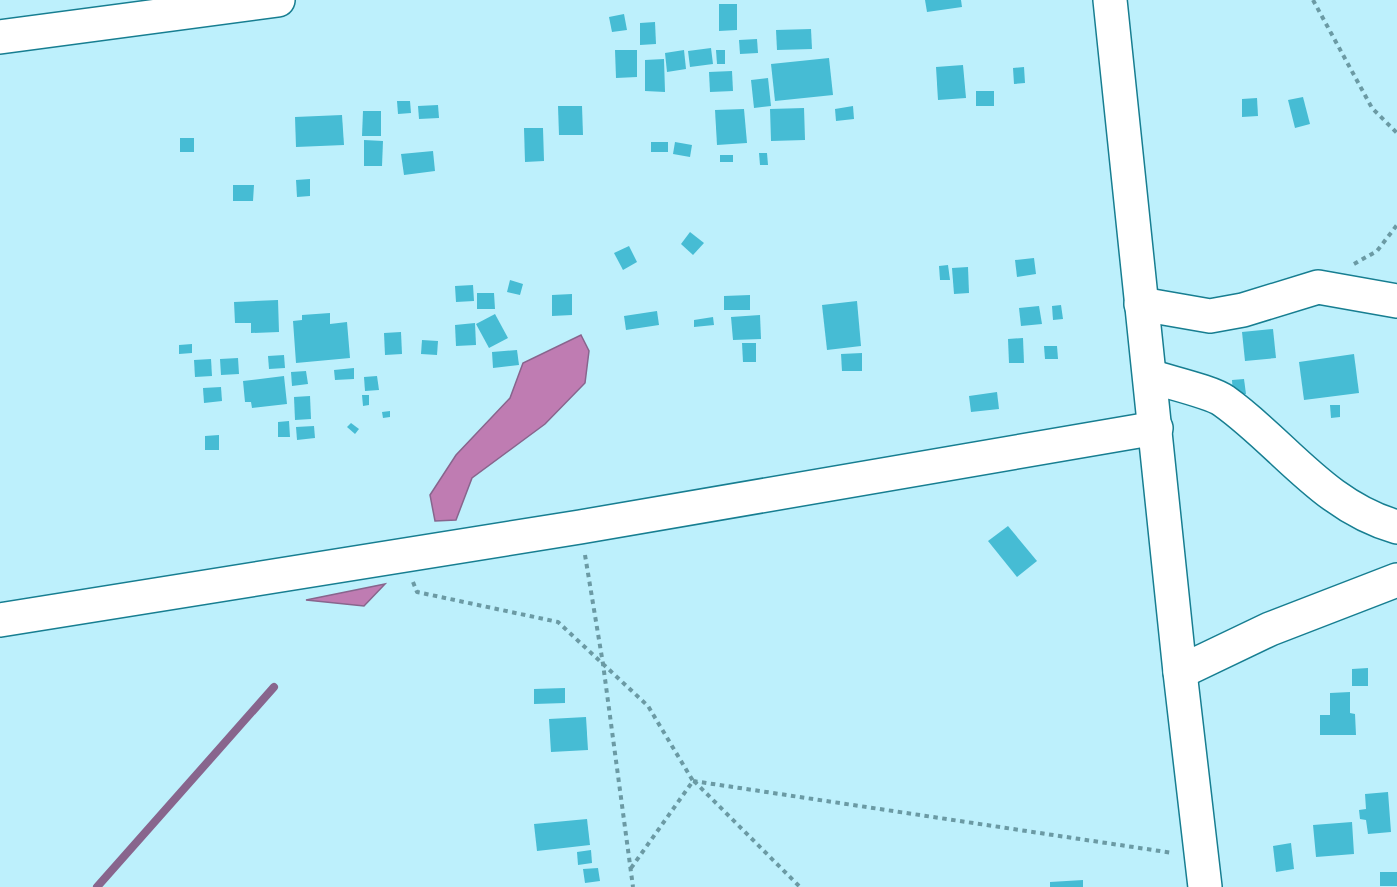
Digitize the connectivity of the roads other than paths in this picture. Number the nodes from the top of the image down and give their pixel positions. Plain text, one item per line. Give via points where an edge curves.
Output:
1 (278, 0) edge
2 (1110, 0) edge
3 (0, 37) edge
4 (1397, 301) edge
5 (1141, 304) junction
6 (1150, 376) junction
7 (1156, 428) junction
8 (1397, 527) edge
9 (1397, 580) edge
10 (0, 620) edge
11 (1180, 672) junction
12 (1203, 872) edge

1 - 3 street
2 - 5 street
4 - 5 street via 1317,287 1210,316
5 - 6 street
6 - 7 street
6 - 8 street via 1222,399 1315,483 1372,520
7 - 10 street via 580,527
7 - 11 street
9 - 11 street via 1270,629
11 - 12 street

